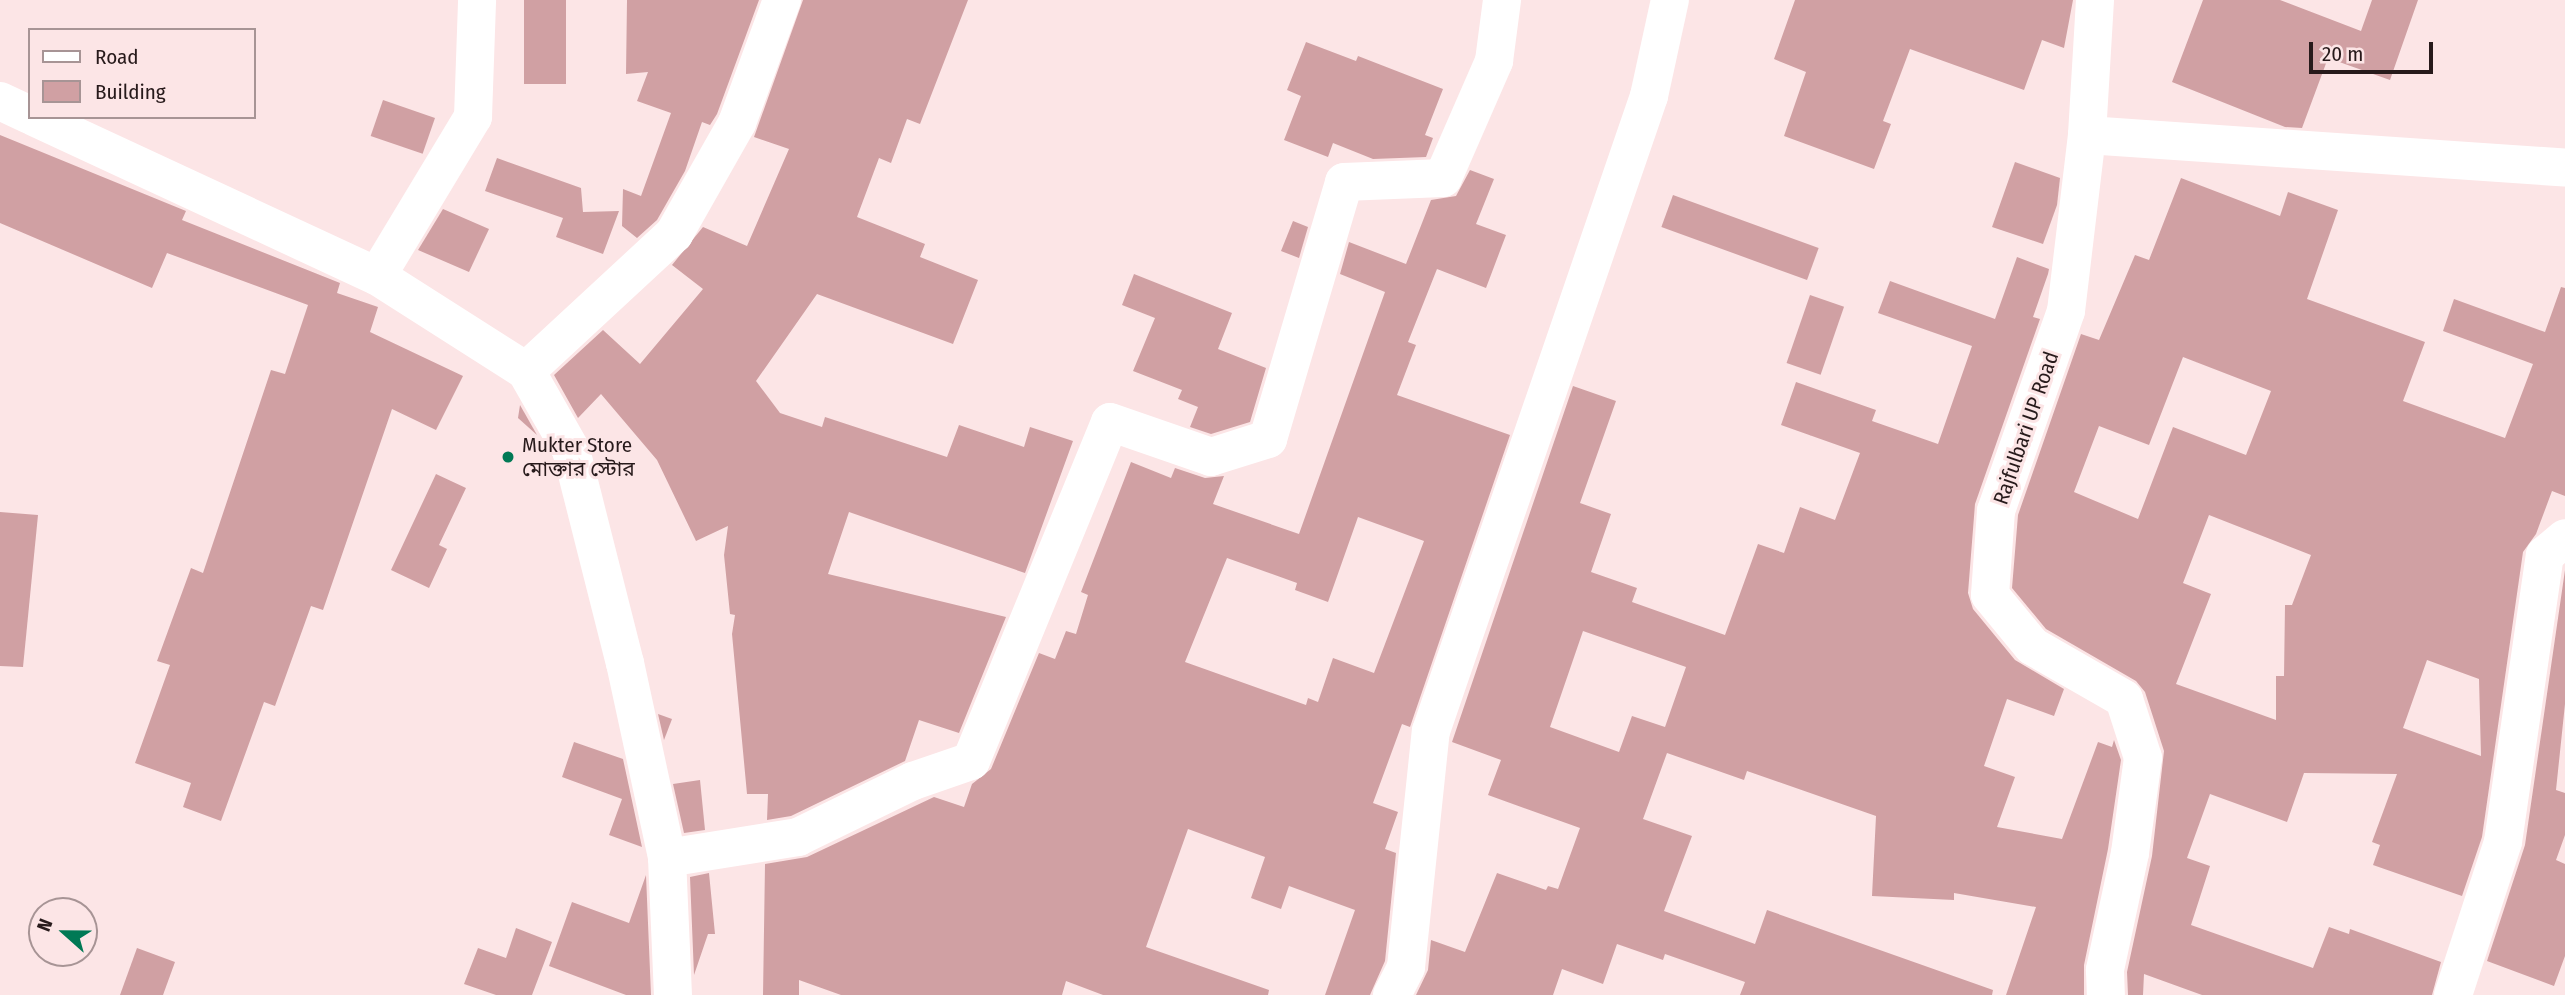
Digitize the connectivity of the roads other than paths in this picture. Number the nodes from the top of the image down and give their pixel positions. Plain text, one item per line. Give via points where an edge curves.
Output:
1 (477, 0) edge
2 (782, 0) edge
3 (1502, 0) edge
4 (1670, 0) edge
5 (2095, 0) edge
6 (0, 102) edge
7 (28, 114) edge
8 (38, 119) edge
9 (2087, 135) junction
10 (2565, 168) edge
11 (377, 276) junction
12 (526, 371) junction
13 (2565, 538) edge
14 (667, 858) junction
15 (673, 995) edge
16 (1392, 995) edge
17 (2106, 995) edge
18 (2454, 995) edge

1 - 11 street via 473,117
2 - 12 street via 737,123 674,234
3 - 14 street via 1494,61 1443,178 1344,182 1268,439 1211,457 1110,422 971,761 913,781 798,837
4 - 16 street via 1649,96 1431,732 1406,967
5 - 9 street, Rajfulbari UP Road
6 - 7 street
8 - 11 street
9 - 10 street
9 - 17 street, Rajfulbari UP Road via 2066,311 1996,511 1990,595 2032,646 2124,699 2143,758 2130,853 2105,971
11 - 12 street
12 - 14 street via 571,450 625,663
13 - 18 street via 2545,555 2503,842
14 - 15 street

